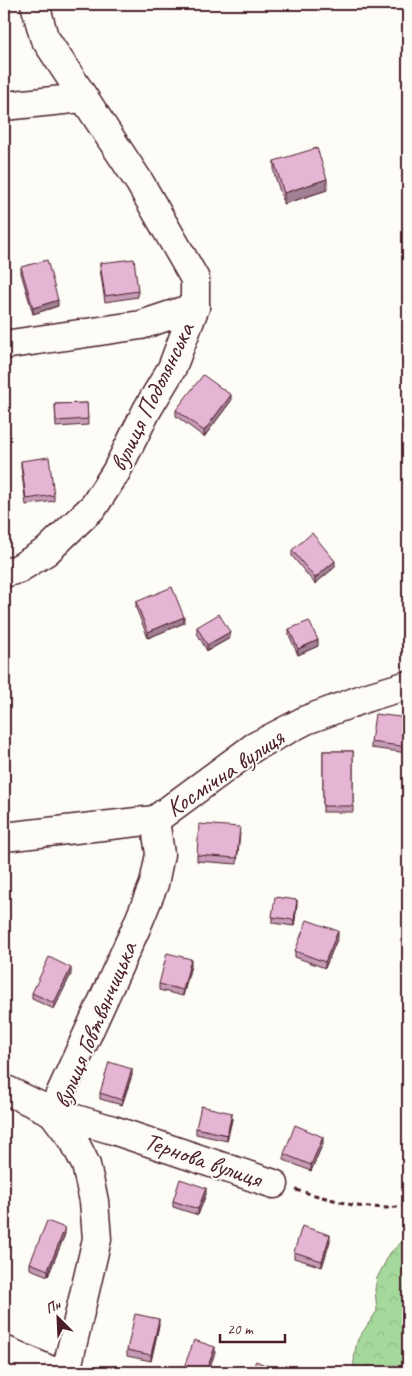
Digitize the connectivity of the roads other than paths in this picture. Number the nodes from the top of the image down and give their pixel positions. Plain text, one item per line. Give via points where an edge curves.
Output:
1 (35, 4) edge
2 (83, 98) junction
3 (4, 106) edge
4 (195, 307) junction
5 (4, 345) edge
6 (4, 573) edge
7 (408, 685) edge
8 (155, 820) junction
9 (4, 837) edge
10 (4, 1090) edge
11 (52, 1112) junction
12 (274, 1184) road end
13 (4, 1350) edge
14 (54, 1372) edge
15 (66, 1372) edge

1 - 2 street, вулиця Подолянська via 44,37
2 - 3 street
2 - 4 street, вулиця Подолянська via 140,183 195,279
4 - 5 street via 141,325
4 - 6 street, вулиця Подолянська via 172,368 94,506 47,551
7 - 8 street, Космічна вулиця via 306,720 254,747
8 - 9 street
8 - 11 street, вулиця Говтвянчицька via 160,854 154,884
10 - 11 street, Тернова вулиця
11 - 12 street, Тернова вулиця
11 - 15 street, вулиця Говтвянчицька via 74,1141 86,1165 94,1201 97,1239
13 - 14 street

